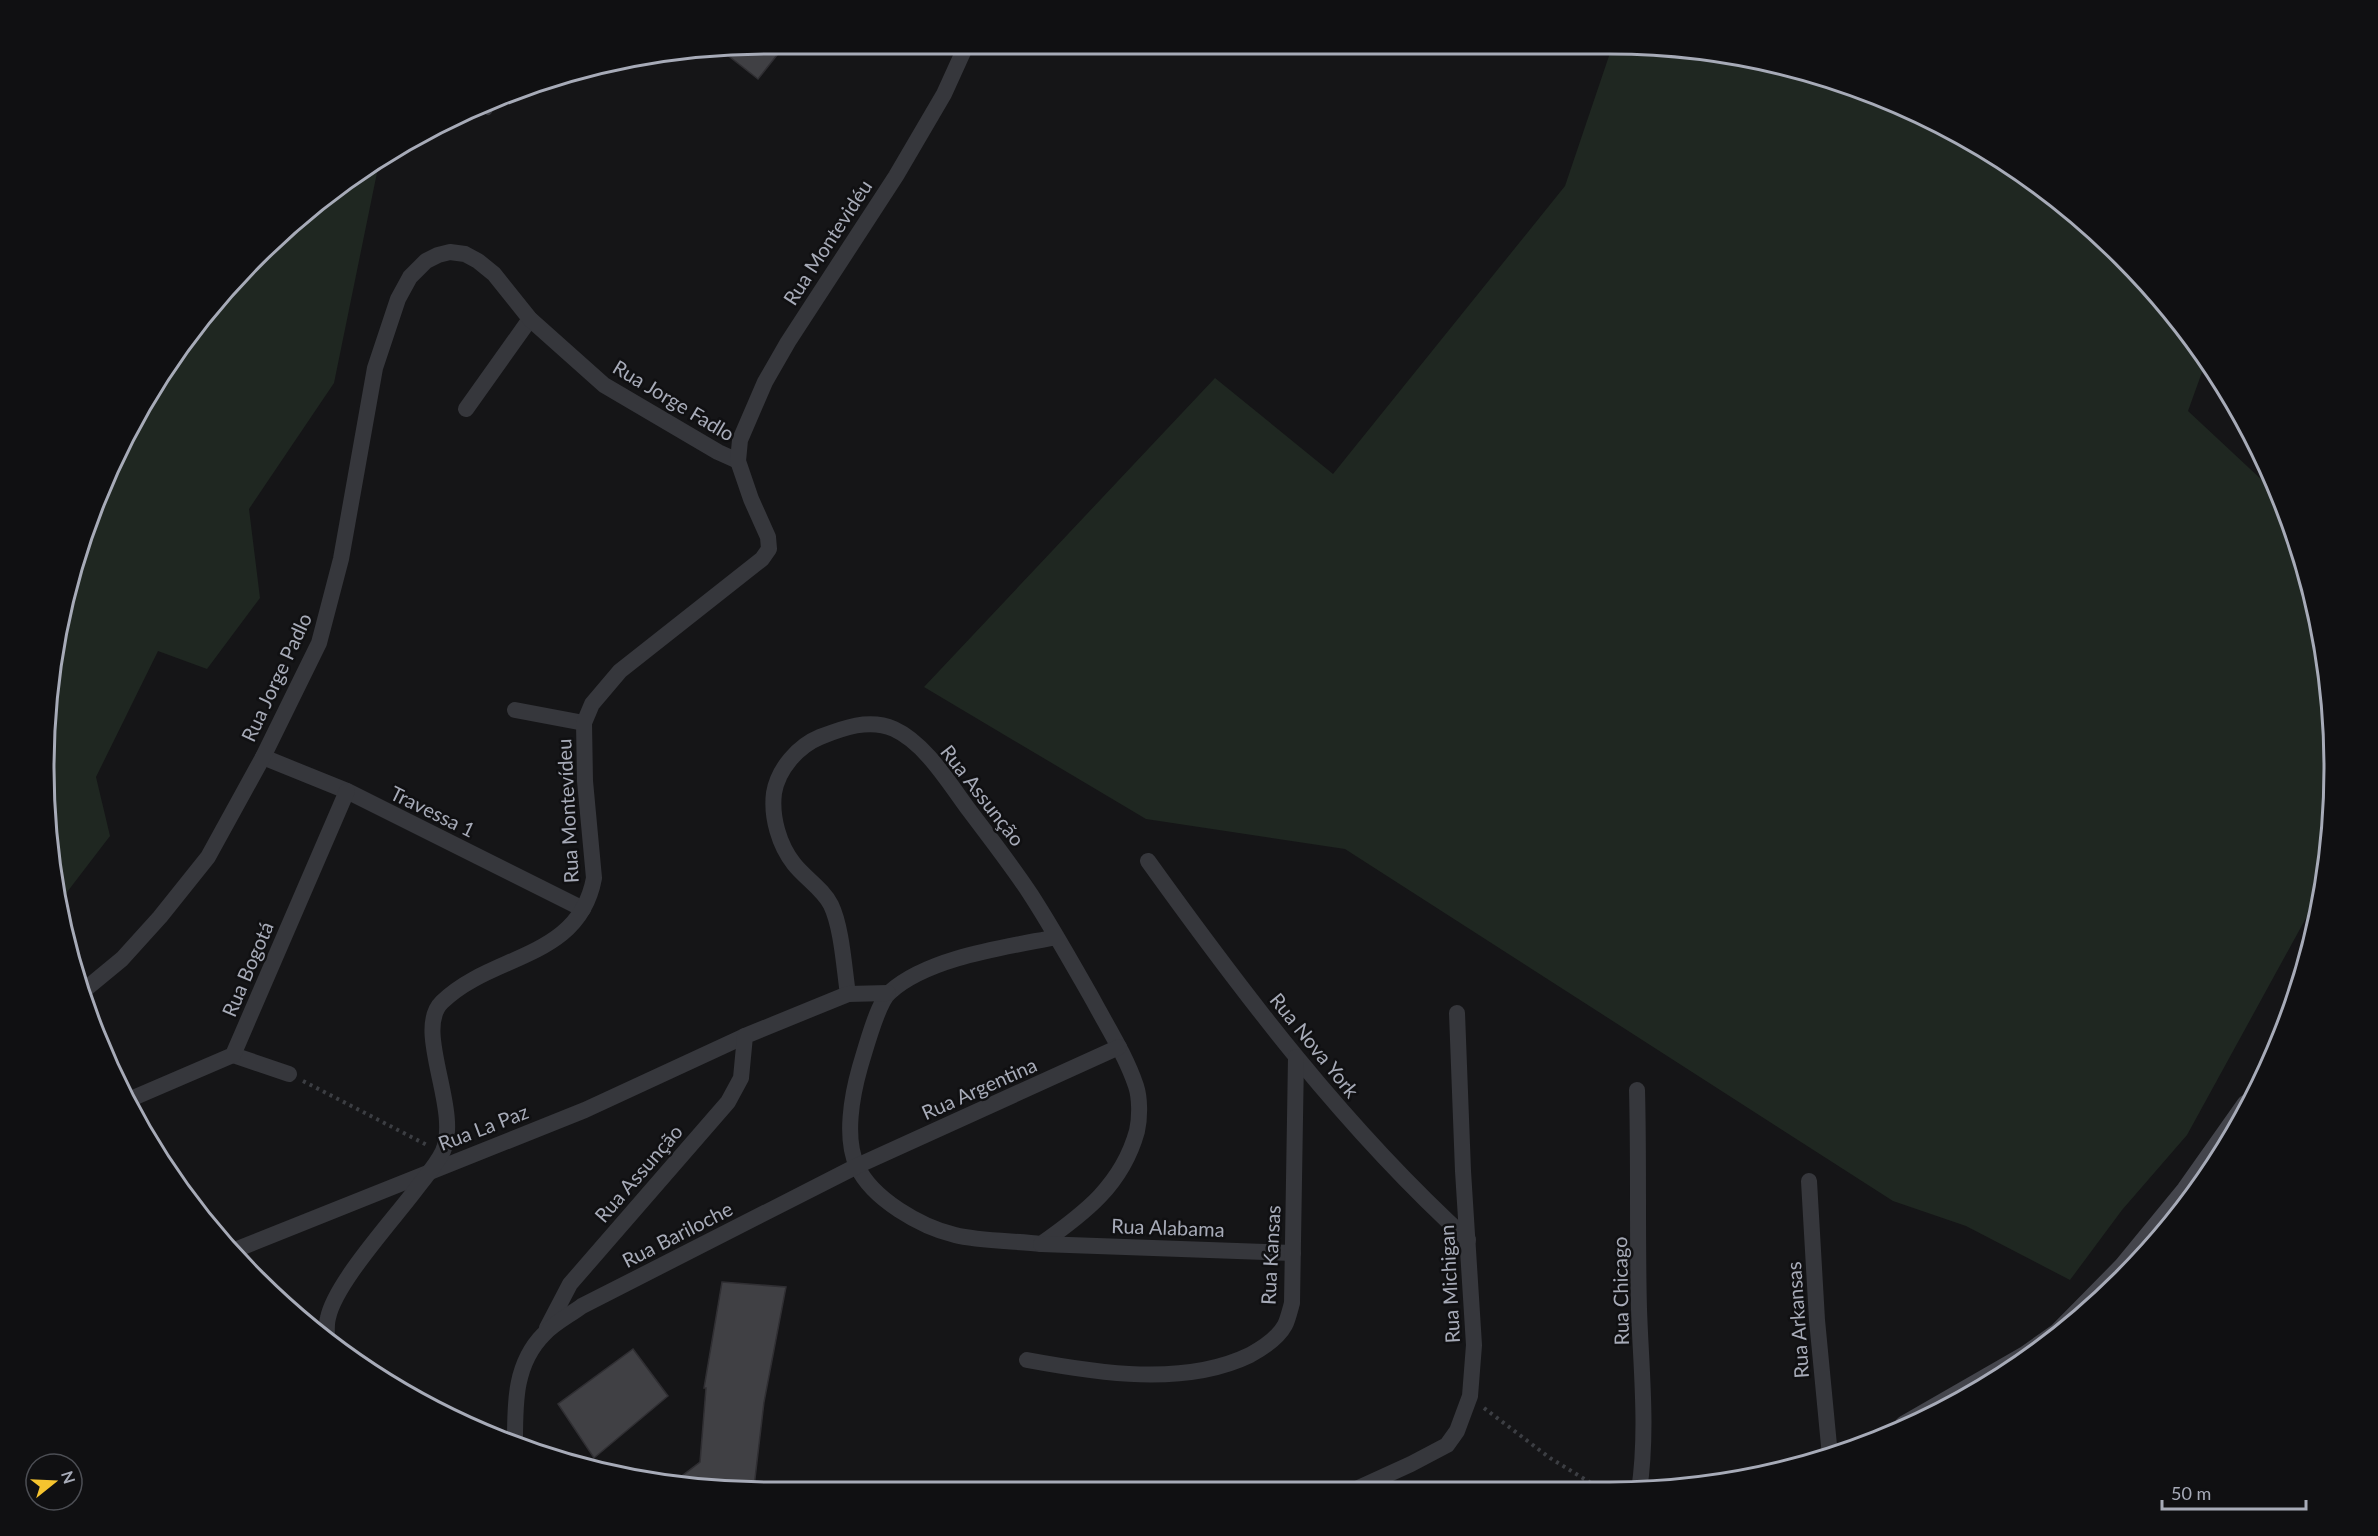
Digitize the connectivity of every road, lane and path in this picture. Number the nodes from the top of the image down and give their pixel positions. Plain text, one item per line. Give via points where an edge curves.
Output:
1 (962, 54) edge
2 (426, 261) joint
3 (530, 319) junction
4 (466, 409) dead end
5 (738, 461) junction
6 (514, 710) dead end
7 (584, 723) junction
8 (263, 757) junction
9 (347, 791) junction
10 (1148, 861) dead end
11 (583, 909) junction
12 (1057, 937) junction
13 (88, 987) edge
14 (888, 993) junction
15 (848, 994) junction
16 (1457, 1013) dead end
17 (744, 1036) junction
18 (1119, 1047) junction
19 (233, 1055) junction
20 (1296, 1057) junction
21 (289, 1074) joint
22 (1637, 1090) dead end
23 (135, 1097) edge
24 (442, 1153) junction
25 (857, 1166) junction
26 (431, 1170) junction
27 (1809, 1181) dead end
28 (1468, 1240) junction
29 (1041, 1244) junction
30 (240, 1248) edge
31 (1293, 1253) junction
32 (327, 1329) edge
33 (544, 1334) junction
34 (1027, 1360) dead end
35 (1470, 1396) junction
36 (515, 1436) edge
37 (1829, 1447) edge
38 (1641, 1481) edge
39 (1372, 1482) edge
40 (1589, 1482) edge

1 - 5 street, Rua Montevidéu via 944,94 896,176 782,352 740,440
2 - 3 street, Rua Jorge Fadlo via 450,252 478,261 494,274
2 - 8 street, Rua Jorge Padlo via 410,277 398,299 375,368 341,559 319,643
3 - 4 street
3 - 5 street, Rua Jorge Fadlo via 604,385
5 - 7 street, Rua Montevídeu via 768,537 769,549 762,559 620,671 592,704
6 - 7 street
7 - 11 street, Rua Montevídeu via 585,791 594,878
8 - 9 street, Travessa 1
8 - 13 street, Rua Jorge Padlo via 208,857 122,959
9 - 11 street, Travessa 1
9 - 19 street, Rua Bogotá
10 - 20 street, Rua Nova York
11 - 24 street, Rua Montevídeu via 556,940 461,986 440,1003 430,1023 446,1104 448,1137
12 - 14 street via 977,953 928,969
12 - 15 street, Rua Assunção via 1031,894 933,761 893,729 860,724 840,729 808,742 791,759 779,776 773,807 778,836 793,864 830,902 837,921
12 - 18 street, Rua Assunção
14 - 15 street
14 - 25 street via 856,1079 851,1126
15 - 17 street
16 - 28 street, Rua Michigan
17 - 26 street, Rua La Paz via 585,1110
17 - 33 street, Rua Assunção via 741,1078 728,1102 570,1284
18 - 25 street, Rua Argentina
18 - 29 street, Rua Assunção via 1137,1088 1139,1110 1137,1130 1125,1162 1107,1191
19 - 21 street
19 - 23 street
20 - 28 street, Rua Nova York via 1349,1120
20 - 31 street, Rua Kansas
21 - 24 path
22 - 38 street, Rua Chicago
24 - 26 street, Rua Montevídeu
25 - 29 street, Rua Alabama via 890,1205 921,1222 956,1236
25 - 33 street, Rua Bariloche via 582,1306
26 - 30 street, Rua La Paz
26 - 32 street, Rua Montevídeu via 357,1265 335,1299
27 - 37 street, Rua Arkansas
28 - 35 street, Rua Michigan via 1474,1345
29 - 31 street, Rua Alabama
31 - 34 street, Rua Kansas via 1292,1303 1284,1327 1269,1343 1237,1361 1192,1372 1130,1375
33 - 36 street, Rua Bariloche via 521,1368
35 - 39 street, Rua Michigan via 1457,1431 1447,1445
35 - 40 path via 1550,1458

